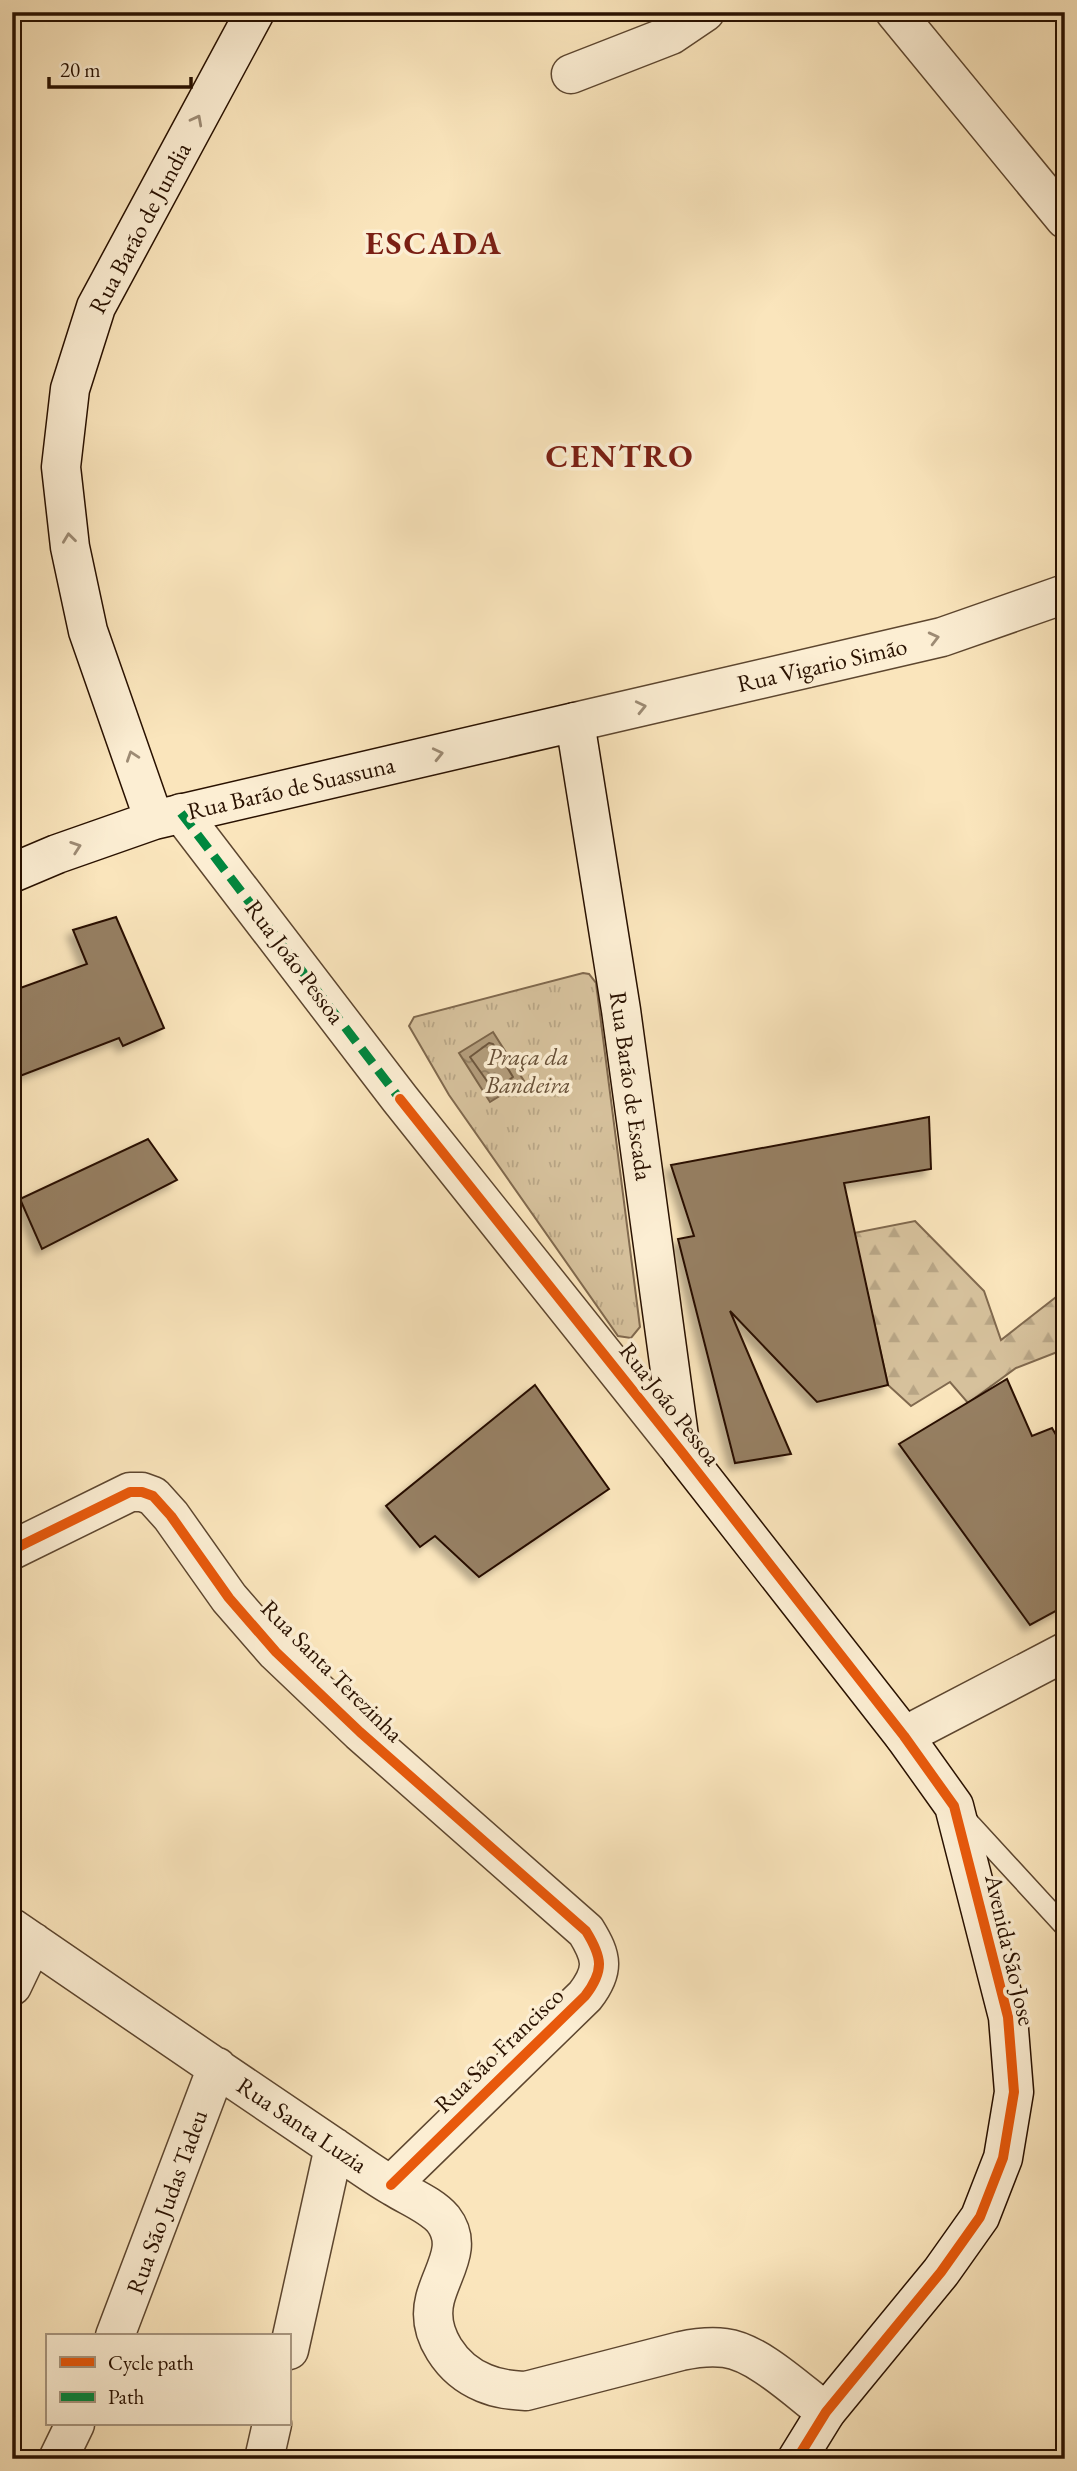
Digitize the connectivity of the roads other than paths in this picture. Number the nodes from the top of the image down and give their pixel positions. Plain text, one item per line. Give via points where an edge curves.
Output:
1 (255, 12) edge
2 (705, 12) edge
3 (895, 12) edge
4 (571, 74) dead end
5 (1065, 219) edge
6 (1065, 594) edge
7 (575, 722) junction
8 (168, 817) junction
9 (12, 873) edge
10 (681, 1451) junction
11 (12, 1550) edge
12 (1065, 1652) edge
13 (904, 1736) junction
14 (954, 1806) junction
15 (1065, 1927) edge
16 (586, 1931) joint
17 (23, 1935) edge
18 (12, 1986) edge
19 (217, 2067) junction
20 (334, 2147) junction
21 (391, 2185) junction
22 (116, 2334) edge
23 (290, 2345) edge
24 (826, 2413) junction
25 (74, 2426) edge
26 (272, 2426) edge
27 (58, 2459) edge
28 (264, 2459) edge
29 (797, 2459) edge

8 -> 1 street, Rua Barão de Jundia via 88,631 70,547 61,467 70,389 96,307
2 - 4 street via 671,35
3 - 5 street
7 -> 6 street, Rua Vigario Simão via 942,637
8 -> 7 street, Rua Barão de Suassuna
7 - 10 street, Rua Barão de Escada via 621,1010
9 -> 8 street, Rua Barão de Suassuna
8 - 10 street, Rua João Pessoa
10 - 13 street, Rua João Pessoa
11 - 16 street, Rua Santa Terezinha via 130,1492 153,1496 276,1652
12 - 13 street
13 - 14 street, Avenida São Jose
14 - 15 lane
14 - 24 street, Avenida São Jose via 1008,2017 1014,2092 1003,2158 980,2217
16 - 21 street, Rua São Francisco via 598,1951 600,1969 586,1996
17 - 18 street
17 - 19 street, Rua Santa Luzia
19 - 20 street, Rua Santa Luzia
19 - 22 street, Rua São Judas Tadeu
20 - 21 street, Rua Santa Luzia
20 - 23 street
21 - 24 street, Rua Santa Luzia via 436,2212 451,2233 451,2259 435,2299 435,2329 454,2363 481,2382 526,2391 681,2351 725,2348 749,2354
24 - 29 street, Avenida São Jose
25 - 27 street
26 - 28 street

